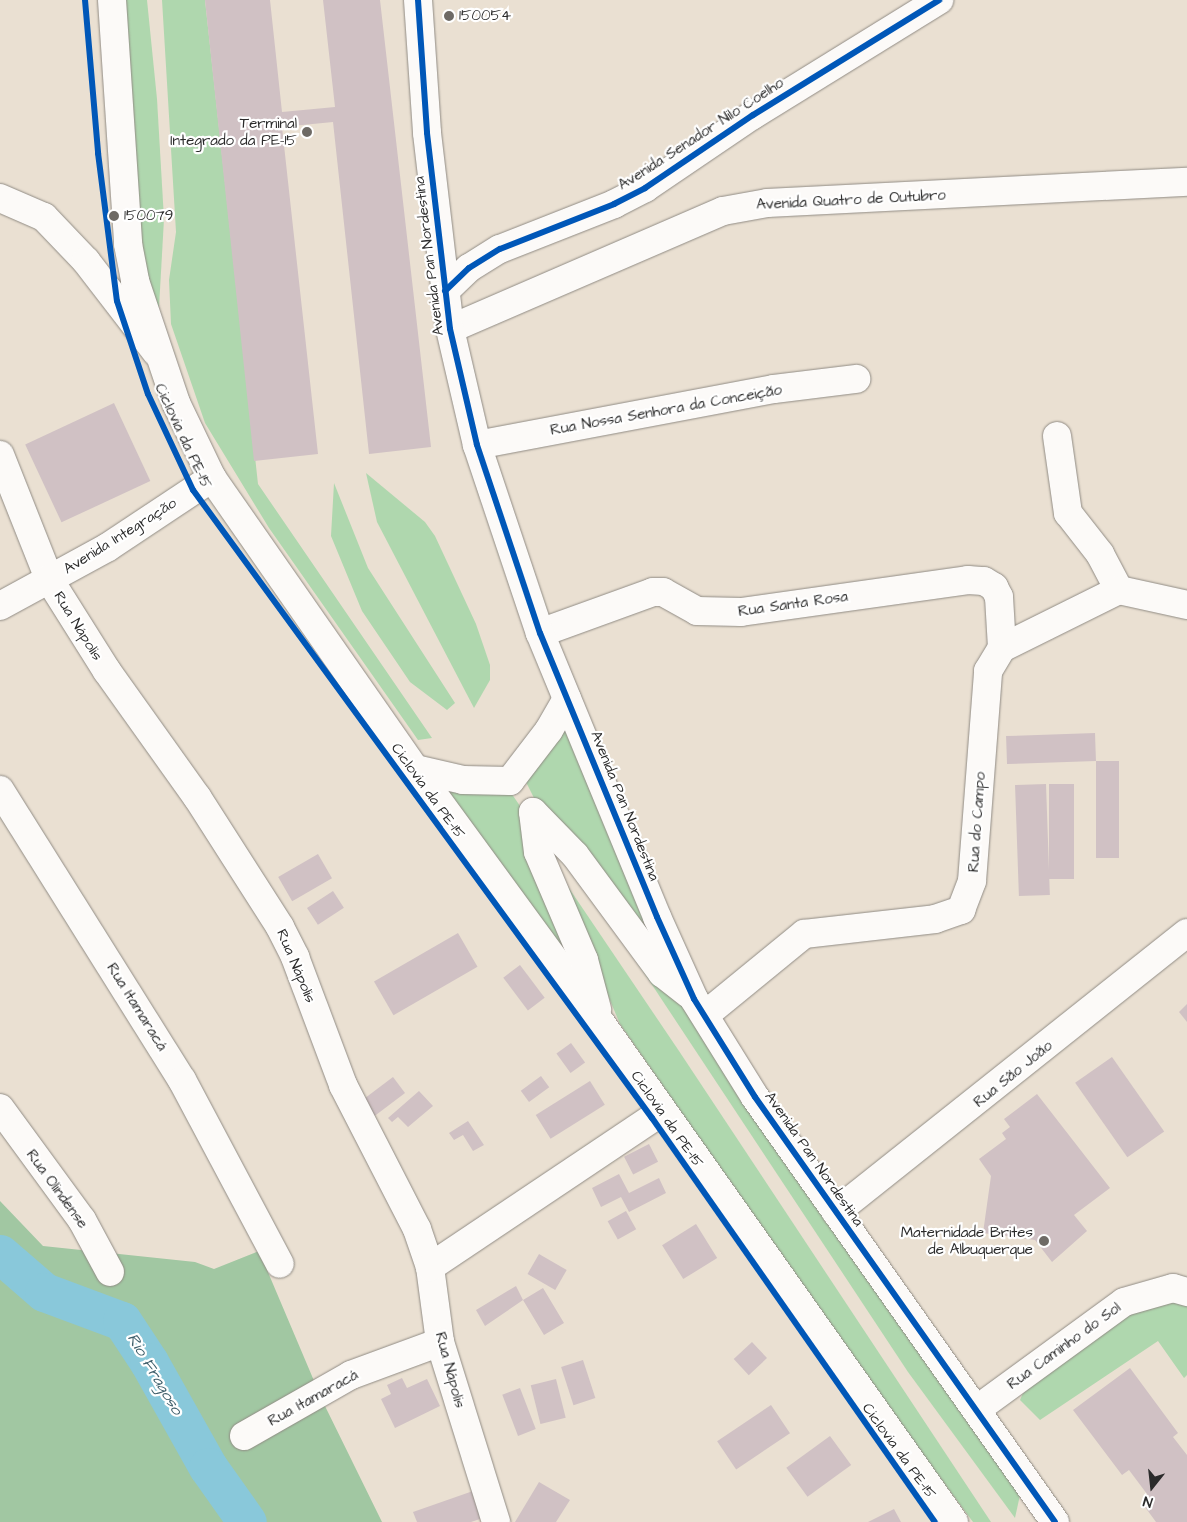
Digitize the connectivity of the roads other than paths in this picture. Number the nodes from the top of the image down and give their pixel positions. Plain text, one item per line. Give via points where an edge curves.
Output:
1 (112, 0) edge
2 (418, 0) edge
3 (940, 0) edge
4 (1187, 182) edge
5 (0, 198) edge
6 (445, 291) junction
7 (450, 329) junction
8 (156, 352) junction
9 (856, 379) dead end
10 (1057, 436) dead end
11 (476, 445) junction
12 (0, 455) edge
13 (212, 478) junction
14 (49, 579) junction
15 (1119, 590) junction
16 (1187, 605) edge
17 (0, 606) edge
18 (540, 633) junction
19 (1002, 648) junction
20 (567, 699) junction
21 (416, 769) junction
22 (0, 790) edge
23 (1187, 933) edge
24 (700, 1007) junction
25 (601, 1023) junction
26 (0, 1108) edge
27 (663, 1111) junction
28 (836, 1212) junction
29 (280, 1264) dead end
30 (430, 1267) junction
31 (110, 1272) dead end
32 (1187, 1292) edge
33 (440, 1342) junction
34 (976, 1410) junction
35 (244, 1436) dead end
36 (1034, 1510) edge
37 (496, 1522) edge
38 (954, 1522) edge
39 (1055, 1522) edge

1 - 8 main road via 128,244
2 - 6 main road, Avenida Pan Nordestina via 427,133
3 - 6 main road, Avenida Senador Nilo Coelho via 753,115 645,188 614,204 500,249 469,268
4 - 7 main road, Avenida Quatro de Outubro via 767,203 723,211
5 - 8 main road via 44,217 86,261
6 - 7 main road, Avenida Pan Nordestina
7 - 11 main road, Avenida Pan Nordestina
8 - 13 main road
9 - 11 main road, Rua Nossa Senhora da Conceição via 774,389
10 - 15 main road via 1068,513 1100,554
11 - 18 main road, Avenida Pan Nordestina
12 - 14 main road, Rua Nápolis
13 - 14 main road, Avenida Integração via 108,546
13 - 21 main road
14 - 17 main road, Avenida Integração
14 - 30 main road, Rua Nápolis via 106,671 197,797 280,927 295,957 343,1085 417,1229
15 - 16 main road
15 - 19 main road
18 - 19 main road, Rua Santa Rosa via 653,592 663,592 697,611 742,612 968,580 984,581 994,587 999,597
18 - 20 main road, Avenida Pan Nordestina
19 - 24 main road, Rua do Campo via 988,672 972,881 961,910 935,919 804,934
20 - 21 main road via 549,730 510,781 464,780
20 - 24 main road, Avenida Pan Nordestina via 657,917
21 - 25 main road
22 - 29 main road, Rua Itamaracá via 182,1080
23 - 28 main road, Rua São João
24 - 25 main road via 662,973 576,855 533,812 538,852 584,960
24 - 28 main road, Avenida Pan Nordestina via 755,1097
25 - 27 main road
26 - 31 main road, Rua Olindense via 82,1220
27 - 30 main road
27 - 38 main road
28 - 34 main road, Avenida Pan Nordestina
30 - 33 main road, Rua Nápolis
32 - 34 main road, Rua Caminho do Sol via 1173,1288 1149,1292 1124,1302
33 - 35 main road, Rua Itamaracá via 351,1375
33 - 37 main road, Rua Nápolis
34 - 36 main road, Avenida Pan Nordestina
36 - 39 main road, Avenida Pan Nordestina

